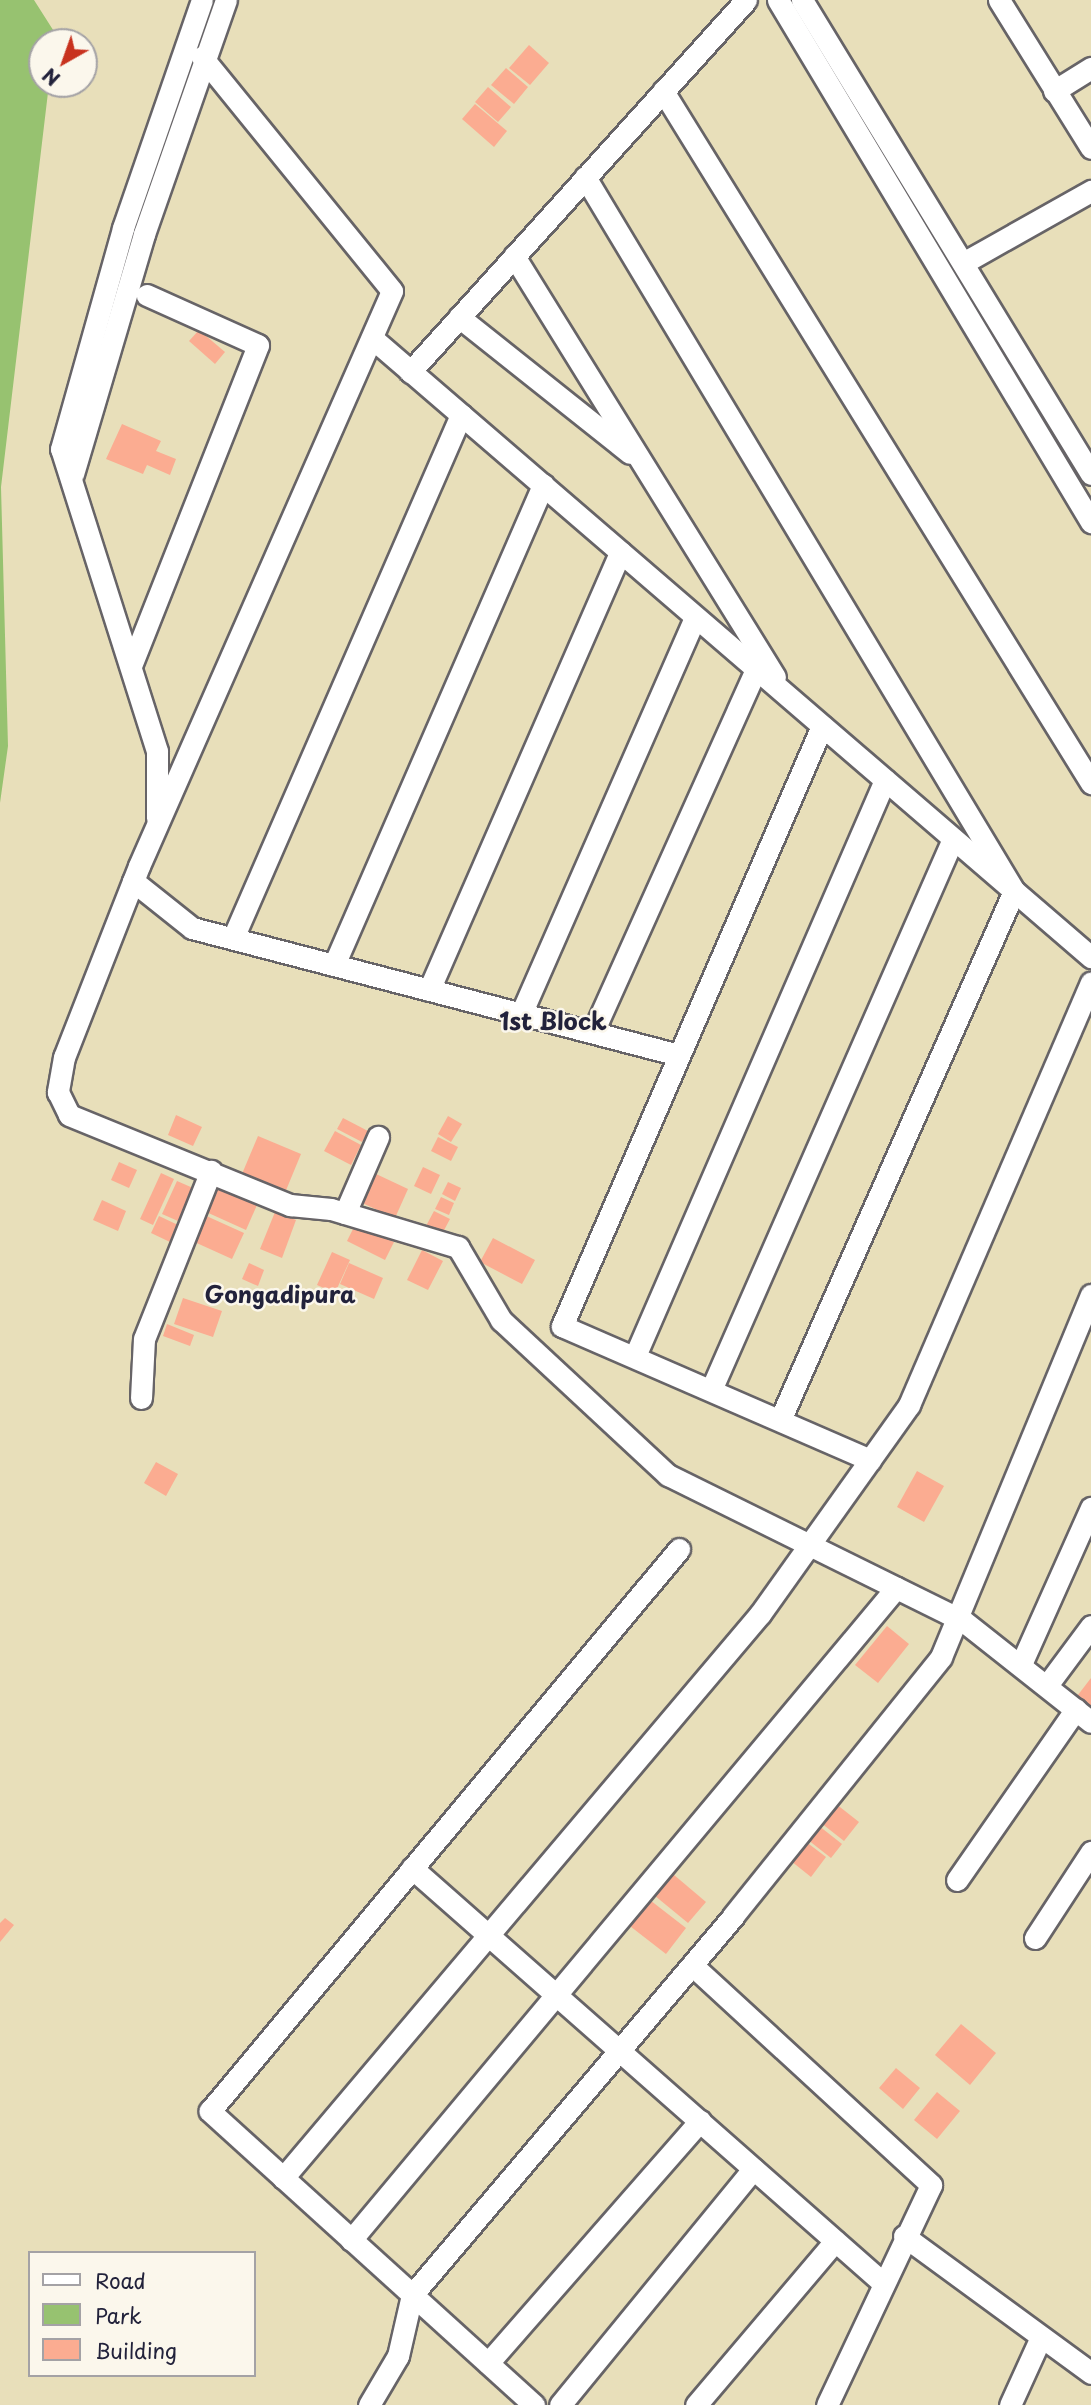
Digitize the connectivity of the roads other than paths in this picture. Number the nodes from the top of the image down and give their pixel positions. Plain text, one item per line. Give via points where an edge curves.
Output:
1 (202, 0) edge
2 (226, 0) edge
3 (746, 0) edge
4 (778, 0) edge
5 (802, 0) edge
6 (999, 0) edge
7 (202, 57) junction
8 (1091, 68) edge
9 (663, 91) junction
10 (1054, 91) junction
11 (1091, 148) edge
12 (585, 177) junction
13 (1091, 191) edge
14 (514, 257) junction
15 (963, 263) junction
16 (147, 295) dead end
17 (459, 317) junction
18 (372, 338) junction
19 (410, 372) junction
20 (461, 415) junction
21 (642, 463) junction
22 (74, 474) junction
23 (1091, 474) edge
24 (542, 485) junction
25 (1091, 522) edge
26 (620, 552) junction
27 (695, 617) junction
28 (131, 666) junction
29 (756, 669) junction
30 (785, 694) junction
31 (822, 726) junction
32 (885, 780) junction
33 (1091, 783) edge
34 (156, 827) junction
35 (953, 839) junction
36 (133, 881) junction
37 (1014, 891) junction
38 (233, 939) junction
39 (1091, 957) edge
40 (334, 965) junction
41 (1091, 982) edge
42 (429, 990) junction
43 (521, 1014) junction
44 (593, 1032) junction
45 (680, 1055) junction
46 (378, 1137) dead end
47 (211, 1171) junction
48 (345, 1213) junction
49 (1091, 1295) edge
50 (635, 1356) junction
51 (711, 1390) junction
52 (141, 1398) dead end
53 (780, 1420) junction
54 (870, 1460) junction
55 (1091, 1508) edge
56 (812, 1546) junction
57 (679, 1549) dead end
58 (896, 1588) junction
59 (962, 1620) junction
60 (1091, 1626) edge
61 (1022, 1662) junction
62 (1048, 1684) junction
63 (1084, 1716) edge
64 (1091, 1852) edge
65 (412, 1868) junction
66 (957, 1880) dead end
67 (492, 1938) junction
68 (1035, 1938) dead end
69 (692, 1965) junction
70 (556, 1995) junction
71 (620, 2051) junction
72 (700, 2121) junction
73 (753, 2169) junction
74 (283, 2178) junction
75 (904, 2236) junction
76 (351, 2240) junction
77 (835, 2241) junction
78 (883, 2283) junction
79 (412, 2295) junction
80 (1041, 2337) junction
81 (488, 2363) junction
82 (1091, 2373) edge
83 (369, 2405) edge
84 (534, 2405) edge
85 (560, 2405) edge
86 (696, 2405) edge
87 (827, 2405) edge
88 (1010, 2405) edge

1 - 22 street via 123,228 61,449
2 - 7 street
3 - 9 street
4 - 25 street
5 - 15 street
6 - 10 street
7 - 18 street via 392,292
7 - 22 street
8 - 10 street
9 - 12 street
9 - 33 street
10 - 11 street
12 - 14 street
12 - 37 street
13 - 15 street
14 - 17 street
14 - 21 street
15 - 23 street
16 - 28 street via 258,345
17 - 19 street
17 - 21 street
18 - 19 street
18 - 34 street
19 - 20 street
20 - 24 street
20 - 38 street
21 - 30 street
22 - 28 street
24 - 26 street
24 - 40 street
26 - 27 street
26 - 42 street
27 - 29 street
27 - 43 street
28 - 34 street via 157,751
29 - 30 street
29 - 44 street
30 - 31 street
31 - 32 street
31 - 45 street
32 - 35 street
32 - 50 street
34 - 36 street
35 - 37 street
35 - 51 street
36 - 38 street via 192,928
36 - 47 street via 64,1056 58,1092 69,1115
37 - 39 street
37 - 53 street
38 - 40 street
40 - 42 street
41 - 54 street via 909,1405
42 - 43 street
43 - 44 street
44 - 45 street
45 - 50 street via 562,1326
46 - 48 street
47 - 48 street via 290,1205
47 - 52 street via 145,1339
48 - 56 street via 458,1247 501,1320 668,1475
49 - 59 street
50 - 51 street
51 - 53 street
53 - 54 street
54 - 56 street
55 - 61 street
56 - 58 street
56 - 67 street
57 - 65 street
58 - 59 street
58 - 70 street
59 - 61 street
59 - 69 street via 941,1657
60 - 62 street
61 - 62 street
62 - 63 street
63 - 66 street
64 - 68 street
65 - 67 street
65 - 74 street via 210,2111
67 - 70 street
67 - 74 street
69 - 71 street
69 - 75 street via 931,2185
70 - 71 street
70 - 76 street
71 - 72 street
71 - 79 street
72 - 73 street
72 - 81 street
73 - 77 street
73 - 85 street
74 - 76 street
75 - 78 street
75 - 80 street
76 - 79 street
77 - 78 street
77 - 86 street
78 - 87 street
79 - 81 street
79 - 83 street via 398,2356
80 - 82 street
80 - 88 street
81 - 84 street

